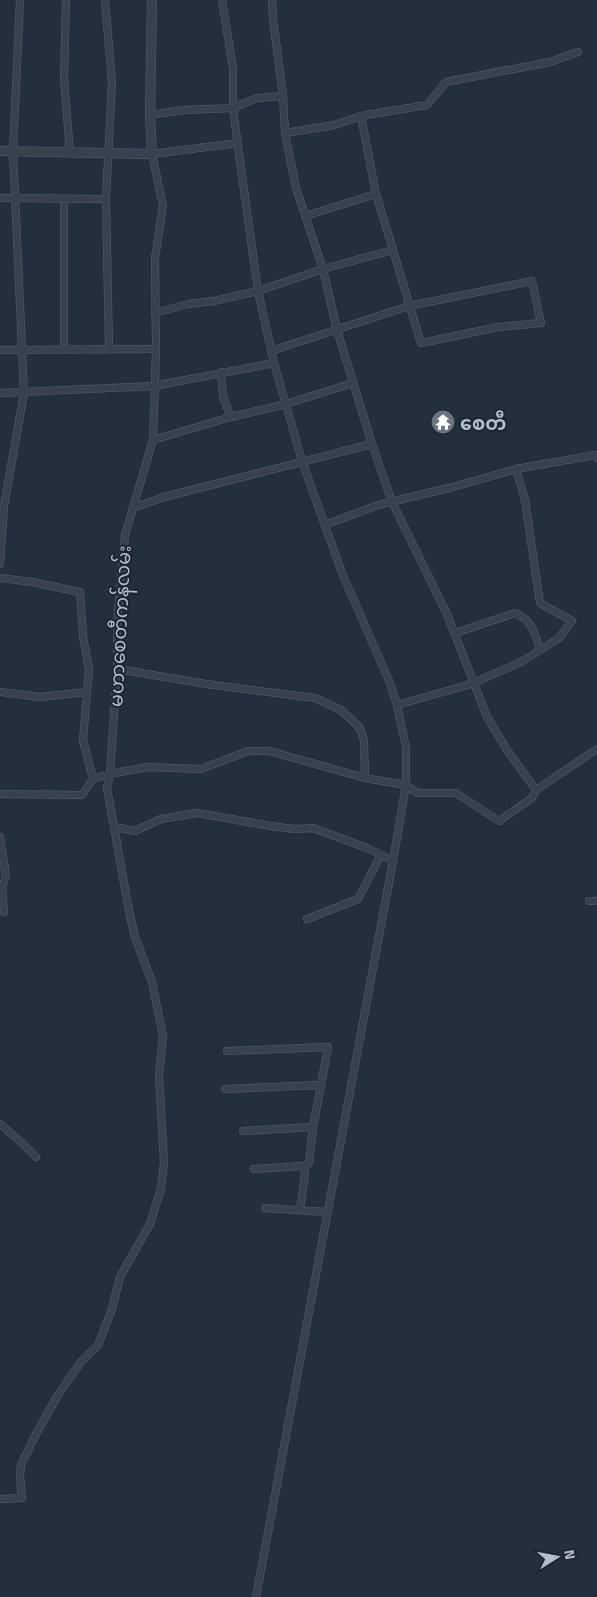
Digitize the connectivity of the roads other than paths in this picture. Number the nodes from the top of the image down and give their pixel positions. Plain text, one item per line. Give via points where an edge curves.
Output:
1 (20, 0) edge
2 (66, 0) edge
3 (105, 0) edge
4 (152, 0) edge
5 (222, 0) edge
6 (272, 0) edge
7 (578, 52) dead end
8 (283, 96) junction
9 (233, 108) junction
10 (150, 114) junction
11 (361, 116) junction
12 (285, 133) junction
13 (238, 143) junction
14 (0, 151) edge
15 (13, 151) junction
16 (70, 153) junction
17 (108, 153) junction
18 (152, 154) junction
19 (376, 194) junction
20 (0, 198) edge
21 (15, 198) junction
22 (64, 199) junction
23 (106, 199) junction
24 (305, 216) junction
25 (393, 250) junction
26 (323, 269) junction
27 (258, 291) junction
28 (409, 306) junction
29 (156, 313) junction
30 (337, 330) junction
31 (109, 348) junction
32 (22, 349) junction
33 (64, 349) junction
34 (156, 349) junction
35 (0, 350) edge
36 (271, 351) junction
37 (274, 363) junction
38 (221, 372) junction
39 (353, 383) junction
40 (154, 386) junction
41 (0, 393) edge
42 (24, 393) junction
43 (286, 404) junction
44 (231, 417) junction
45 (153, 440) junction
46 (372, 444) junction
47 (597, 458) edge
48 (302, 461) junction
49 (516, 469) junction
50 (392, 502) junction
51 (133, 508) junction
52 (325, 525) junction
53 (0, 564) edge
54 (0, 578) edge
55 (455, 633) junction
56 (540, 650) junction
57 (117, 669) junction
58 (473, 682) junction
59 (0, 692) edge
60 (87, 692) junction
61 (397, 705) junction
62 (597, 749) edge
63 (110, 774) junction
64 (365, 778) junction
65 (93, 779) junction
66 (406, 785) junction
67 (536, 790) junction
68 (0, 794) edge
69 (114, 827) junction
70 (0, 837) edge
71 (381, 855) junction
72 (393, 861) junction
73 (4, 912) dead end
74 (307, 919) dead end
75 (227, 1052) dead end
76 (321, 1085) junction
77 (225, 1089) dead end
78 (0, 1124) edge
79 (313, 1127) junction
80 (243, 1131) dead end
81 (36, 1157) dead end
82 (303, 1166) junction
83 (254, 1169) dead end
84 (265, 1208) dead end
85 (300, 1210) junction
86 (326, 1212) junction
87 (0, 1499) edge
88 (256, 1597) edge

1 - 15 street
2 - 16 street via 64,79
3 - 17 street via 112,82
4 - 10 street
5 - 9 street via 233,68
6 - 8 street
7 - 11 street via 550,62 446,82 427,105
8 - 9 street via 256,98
8 - 12 street
9 - 10 street
9 - 13 street
10 - 18 street
11 - 12 street via 334,125
11 - 19 street
12 - 24 street
13 - 18 street
13 - 27 street
14 - 15 street
15 - 16 street
15 - 21 street
16 - 17 street
17 - 18 street
17 - 23 street
18 - 29 street, မဟာစေတီကန်လမ်း via 163,206 155,258
19 - 24 street
19 - 25 street
20 - 21 street
21 - 22 street
21 - 32 street
22 - 23 street
22 - 33 street
23 - 31 street
24 - 26 street
25 - 26 street
25 - 28 street
26 - 27 street
26 - 30 street
27 - 29 street
27 - 36 street
28 - 28 street via 532,281 541,323 498,327 421,343
28 - 30 street
29 - 34 street, မဟာစေတီကန်လမ်း
30 - 36 street
30 - 39 street
31 - 33 street
31 - 34 street
32 - 33 street
32 - 35 street
32 - 42 street
34 - 40 street, မဟာစေတီကန်လမ်း
36 - 37 street
37 - 38 street
37 - 43 street
38 - 40 street
38 - 44 street via 223,396
39 - 43 street
39 - 46 street
40 - 42 street
40 - 45 street, မဟာစေတီကန်လမ်း
41 - 42 street
42 - 53 street via 4,506
43 - 44 street
43 - 48 street
44 - 45 street
45 - 51 street, မဟာစေတီကန်လမ်း
46 - 48 street
46 - 50 street
47 - 49 street via 595,455
48 - 51 street
48 - 52 street
49 - 50 street
49 - 56 street via 540,603 572,621 559,638
50 - 52 street
50 - 55 street
51 - 57 street, မဟာစေတီကန်လမ်း via 124,544 117,622
52 - 61 street
54 - 60 street via 80,592 89,670
55 - 56 street via 515,613 526,618
55 - 58 street
56 - 58 street
57 - 63 street, မဟာစေတီကန်လမ်း
57 - 64 street via 315,698 341,710 360,728 364,742
58 - 61 street
58 - 67 street via 487,717
59 - 60 street via 40,697
60 - 65 street via 83,740
61 - 66 street via 406,747
62 - 67 street
63 - 64 street via 147,767 201,769 248,751 269,751
63 - 65 street
63 - 69 street, မဟာစေတီကန်လမ်း via 107,788
64 - 66 street
65 - 68 street via 82,795
66 - 67 street via 417,793 456,793 499,821 532,798
66 - 72 street
69 - 71 street via 134,831 162,820 197,813 277,827 313,828
69 - 87 street, မဟာစေတီကန်လမ်း via 133,928 152,982 163,1036 159,1075 164,1163 161,1189 150,1224 120,1277 98,1345 81,1362 58,1395 21,1466 22,1498
70 - 73 street via 6,876 2,887
71 - 72 street
71 - 74 street via 358,899
72 - 86 street
75 - 76 street via 328,1047
76 - 77 street
76 - 79 street
78 - 81 street
79 - 80 street
79 - 82 street via 309,1163
82 - 83 street
82 - 85 street via 305,1174
84 - 85 street
85 - 86 street
86 - 88 street

